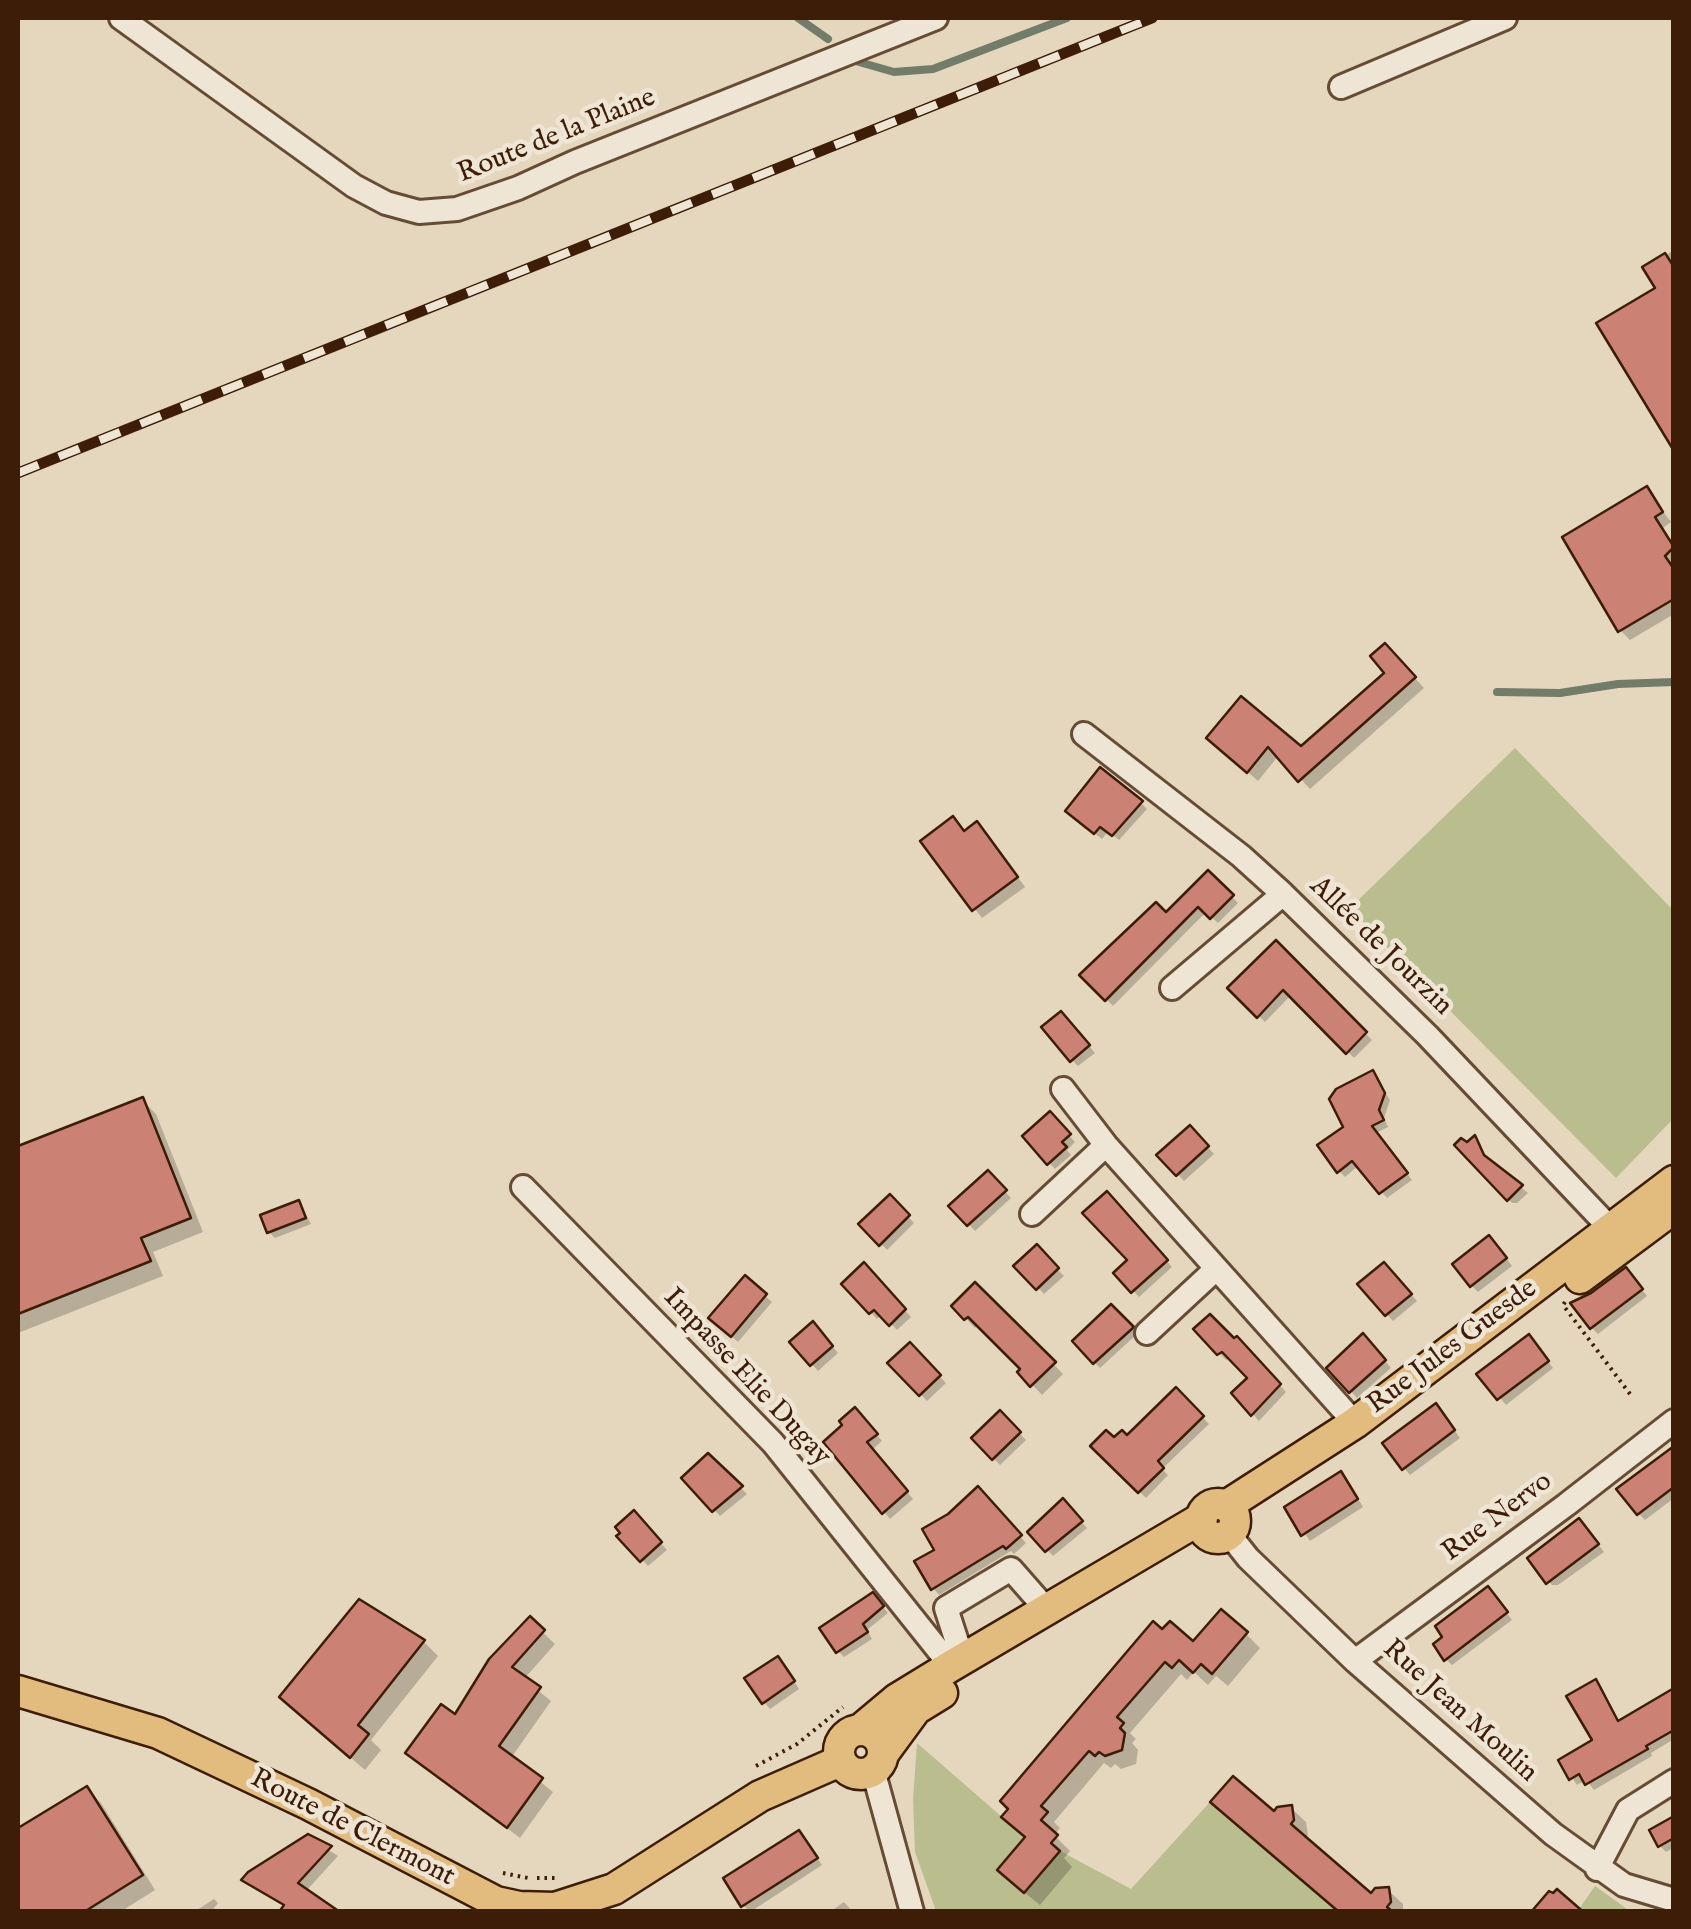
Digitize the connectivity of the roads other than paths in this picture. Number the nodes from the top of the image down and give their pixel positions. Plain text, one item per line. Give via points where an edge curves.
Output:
1 (120, 18) edge
2 (936, 18) edge
3 (1505, 18) edge
4 (1341, 88) dead end
5 (1084, 734) dead end
6 (1283, 894) junction
7 (1172, 988) dead end
8 (1063, 1089) dead end
9 (1106, 1145) junction
10 (1674, 1181) edge
11 (524, 1187) dead end
12 (1674, 1208) edge
13 (1032, 1214) dead end
14 (1610, 1228) junction
15 (1216, 1268) junction
16 (1147, 1333) dead end
17 (1674, 1421) edge
18 (1354, 1422) junction
19 (1220, 1523) junction
20 (1047, 1610) junction
21 (958, 1661) junction
22 (1356, 1661) junction
23 (18, 1692) edge
24 (855, 1716) junction
25 (840, 1761) junction
26 (878, 1762) junction
27 (1674, 1781) edge
28 (1597, 1869) junction
29 (568, 1897) edge
30 (1674, 1900) edge
31 (520, 1909) edge
32 (912, 1912) edge

1 - 2 street, Route de la Plaine via 354,186 419,212 457,209 518,188
3 - 4 street
5 - 6 street, Allée de Jourzin
6 - 7 street
6 - 14 street, Allée de Jourzin
8 - 9 street
9 - 13 street
9 - 15 street
10 - 14 main road, Rue Jules Guesde
11 - 21 street, Impasse Elie Dugay via 773,1444
12 - 19 main road, Rue Jules Guesde via 1366,1438
14 - 18 main road, Rue Jules Guesde
15 - 16 street
15 - 18 street
17 - 22 street, Rue Nervo
18 - 19 main road, Rue Jules Guesde
19 - 20 main road, Rue Jules Guesde
19 - 22 street, Rue Jean Moulin
19 - 26 main road, Rue Jules Guesde via 916,1708
20 - 21 main road, Rue Jules Guesde
20 - 21 street via 1011,1568 946,1608
21 - 24 main road, Rue Jules Guesde via 897,1700
22 - 28 street, Rue Jean Moulin
23 - 31 main road, Route de Clermont via 158,1733
24 - 25 main road, Rue Jules Guesde
24 - 26 main road via 879,1740
25 - 26 main road via 854,1773
25 - 29 main road, Route de Clermont via 760,1796 614,1889
26 - 32 street
27 - 28 street via 1628,1810
28 - 30 street, Rue Jean Moulin
29 - 31 main road, Route de Clermont via 555,1908

